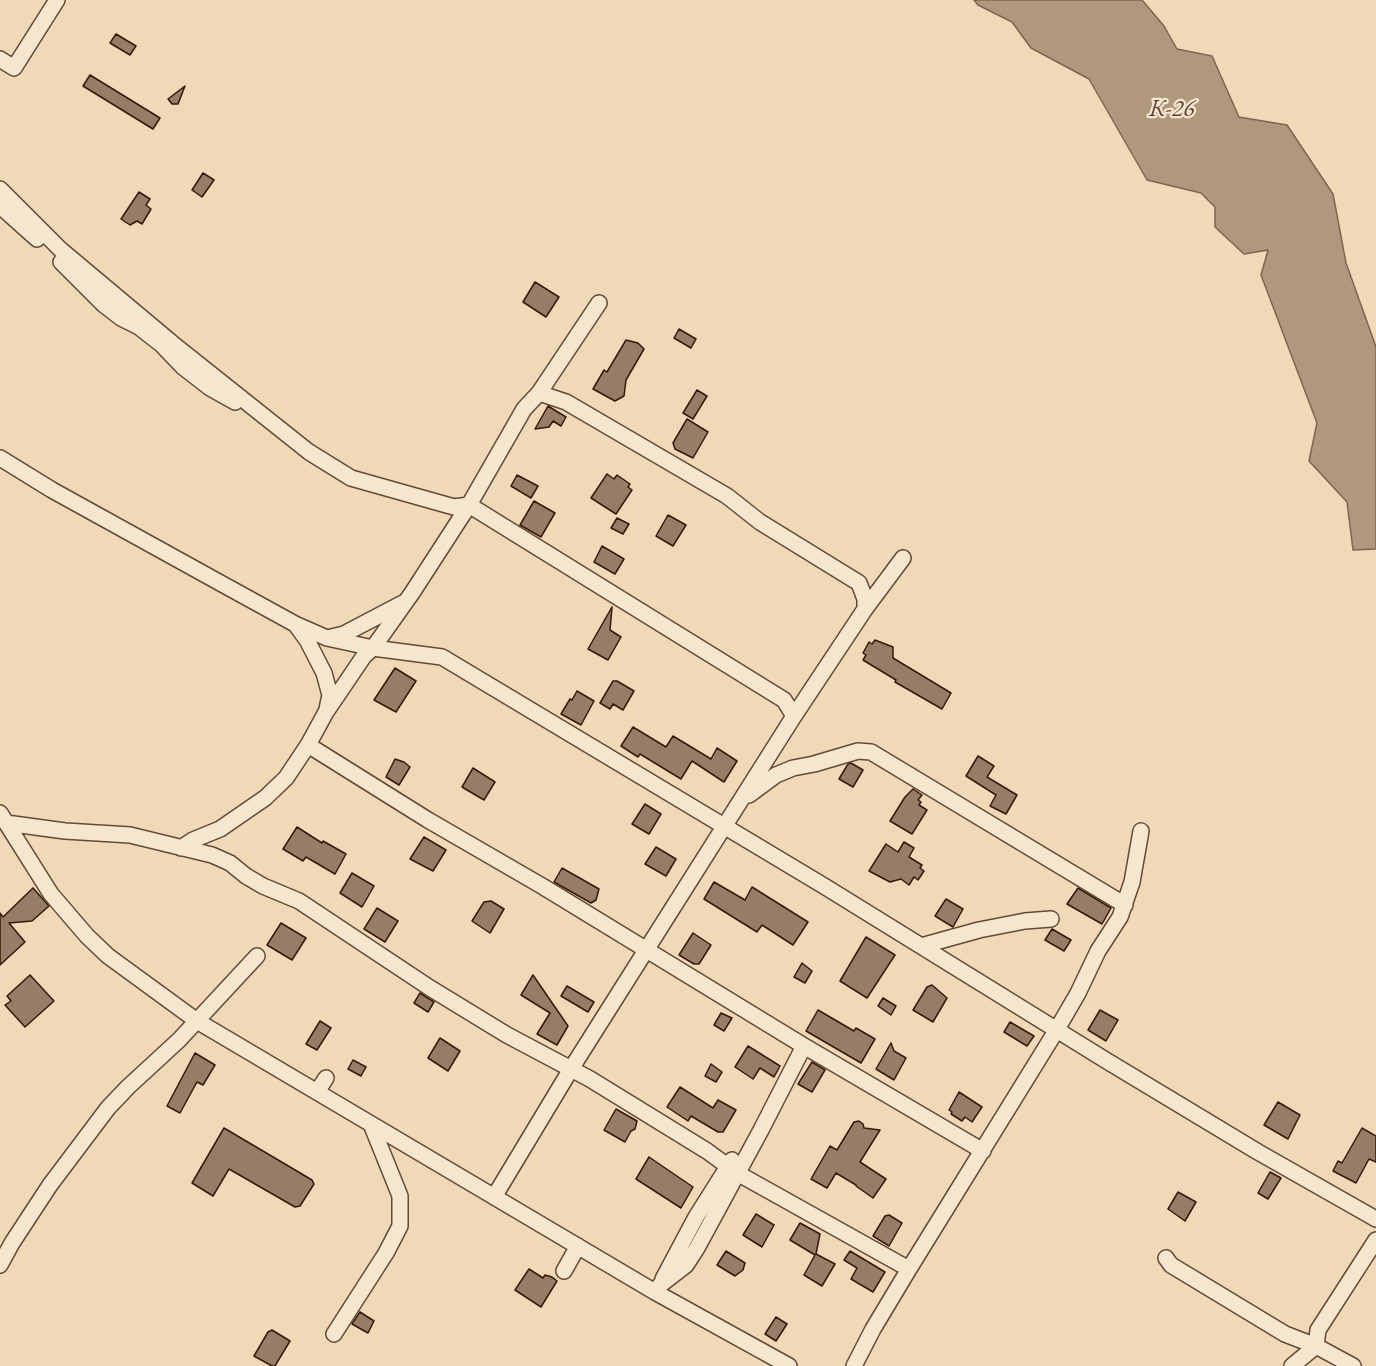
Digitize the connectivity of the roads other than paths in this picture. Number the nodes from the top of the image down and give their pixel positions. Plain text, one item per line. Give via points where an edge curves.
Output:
1 (57, 0) edge
2 (0, 59) edge
3 (0, 189) edge
4 (0, 206) edge
5 (599, 303) dead end
6 (538, 393) junction
7 (258, 411) junction
8 (0, 458) edge
9 (469, 505) junction
10 (903, 558) dead end
11 (407, 600) junction
12 (865, 609) junction
13 (295, 624) junction
14 (327, 638) junction
15 (373, 648) junction
16 (326, 712) junction
17 (794, 716) junction
18 (308, 745) junction
19 (741, 802) junction
20 (3, 818) edge
21 (725, 827) junction
22 (1141, 831) dead end
23 (181, 848) junction
24 (1125, 905) junction
25 (1051, 920) dead end
26 (921, 946) junction
27 (645, 951) junction
28 (257, 956) dead end
29 (197, 1021) junction
30 (1056, 1031) junction
31 (804, 1046) junction
32 (571, 1069) junction
33 (326, 1078) dead end
34 (317, 1092) junction
35 (371, 1124) junction
36 (983, 1151) junction
37 (732, 1170) junction
38 (494, 1197) junction
39 (1376, 1219) edge
40 (1376, 1240) edge
41 (578, 1246) junction
42 (1166, 1258) dead end
43 (0, 1265) edge
44 (909, 1269) junction
45 (564, 1271) dead end
46 (657, 1288) junction
47 (334, 1334) dead end
48 (1316, 1346) junction
49 (789, 1366) edge
50 (854, 1366) edge
51 (1292, 1366) edge
52 (1353, 1366) edge

1 - 2 street via 14,68
3 - 7 street via 61,250
4 - 7 street via 103,304 162,345 210,388
5 - 6 street
6 - 9 street via 524,409
6 - 12 street via 566,402 727,496 760,522 859,583
7 - 9 street via 309,452 351,478 454,507
8 - 13 street
9 - 11 street
9 - 17 street via 784,700
10 - 12 street
11 - 14 street via 345,634
11 - 15 street
12 - 17 street
13 - 14 street
13 - 16 street via 324,673 330,695
14 - 15 street
15 - 16 street
15 - 21 street via 442,657
16 - 18 street
17 - 19 street
18 - 23 street via 286,778 265,798 220,830
18 - 27 street
19 - 21 street
19 - 24 street via 776,775 793,768 858,751 871,752
20 - 23 street via 65,831 130,835
20 - 29 street via 51,894 87,936
21 - 26 street
21 - 27 street
22 - 24 street
23 - 32 street via 230,863 263,886 299,901 478,1018
24 - 30 street
25 - 26 street via 979,930
26 - 30 street
27 - 31 street
27 - 32 street
28 - 29 street
29 - 34 street
29 - 43 street via 108,1108 50,1185
30 - 36 street
30 - 39 street
31 - 36 street
31 - 37 street via 771,1110
32 - 37 street
32 - 38 street
33 - 34 street
34 - 35 street
35 - 38 street
35 - 47 street via 400,1196 402,1215 386,1253
36 - 44 street
37 - 44 street
37 - 46 street via 686,1265
38 - 41 street
40 - 48 street via 1318,1330
41 - 45 street
41 - 46 street
42 - 48 street via 1171,1265 1285,1334
44 - 50 street
46 - 49 street
48 - 51 street
48 - 52 street

